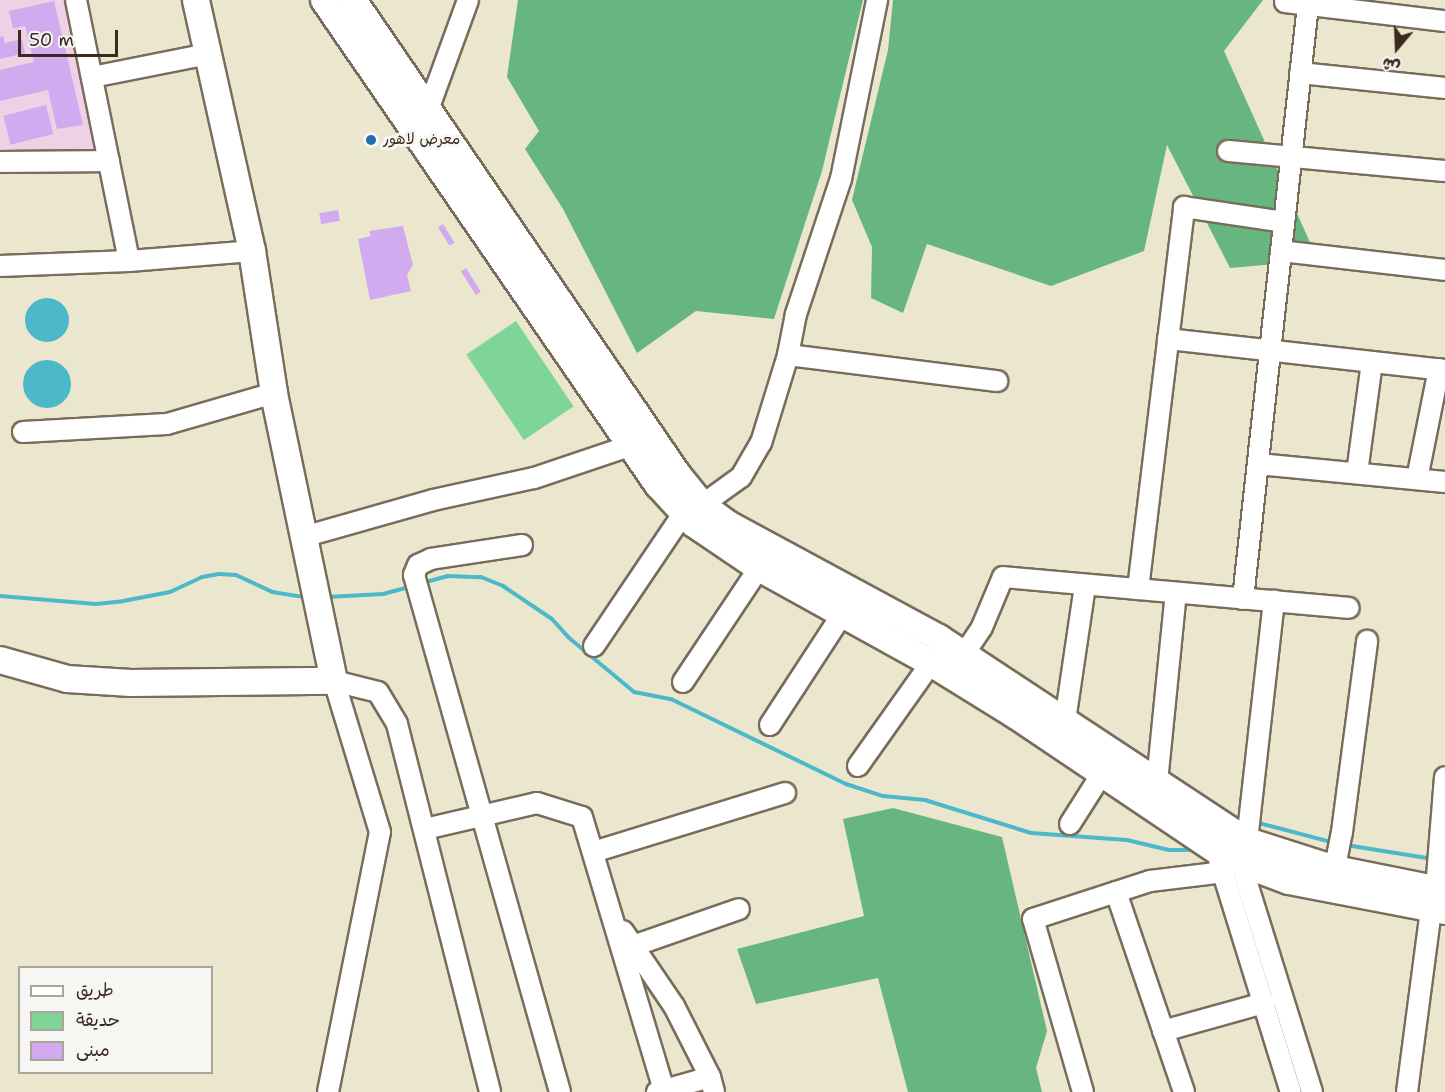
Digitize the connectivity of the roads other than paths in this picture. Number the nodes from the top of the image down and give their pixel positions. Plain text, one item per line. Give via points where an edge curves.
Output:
1 (76, 0) edge
2 (195, 0) edge
3 (324, 0) edge
4 (353, 0) edge
5 (468, 0) edge
6 (877, 0) edge
7 (1285, 2) dead end
8 (1308, 5) junction
9 (1423, 9) edge
10 (1445, 21) edge
11 (208, 54) junction
12 (1300, 73) junction
13 (92, 77) junction
14 (1445, 88) edge
15 (428, 110) junction
16 (1228, 150) dead end
17 (1291, 156) junction
18 (109, 161) junction
19 (0, 162) edge
20 (1445, 171) edge
21 (1284, 222) junction
22 (496, 232) junction
23 (252, 250) junction
24 (1281, 251) junction
25 (129, 261) junction
26 (0, 266) edge
27 (1445, 270) edge
28 (1168, 339) junction
29 (1270, 350) junction
30 (788, 355) junction
31 (1372, 362) junction
32 (1442, 369) edge
33 (997, 381) dead end
34 (274, 393) junction
35 (24, 432) dead end
36 (632, 445) junction
37 (1258, 464) junction
38 (1357, 473) junction
39 (1417, 479) junction
40 (1445, 482) edge
41 (693, 509) junction
42 (303, 537) junction
43 (522, 545) dead end
44 (759, 568) junction
45 (1085, 585) junction
46 (1138, 589) junction
47 (1176, 593) junction
48 (1243, 598) junction
49 (1274, 601) junction
50 (1348, 608) dead end
51 (843, 613) junction
52 (1368, 641) dead end
53 (594, 646) dead end
54 (0, 660) edge
55 (949, 664) junction
56 (333, 681) junction
57 (683, 682) dead end
58 (1065, 721) junction
59 (770, 725) dead end
60 (858, 766) dead end
61 (1103, 772) junction
62 (1445, 777) edge
63 (1157, 782) junction
64 (785, 793) dead end
65 (482, 815) junction
66 (1070, 824) dead end
67 (425, 829) junction
68 (593, 852) junction
69 (1232, 857) junction
70 (1334, 871) junction
71 (1116, 892) junction
72 (1439, 894) edge
73 (739, 909) dead end
74 (613, 917) junction
75 (633, 946) junction
76 (1264, 1003) junction
77 (1282, 1028) junction
78 (1163, 1031) junction
79 (712, 1085) edge
80 (660, 1091) edge
81 (328, 1092) edge
82 (490, 1092) edge
83 (560, 1092) edge
84 (1083, 1092) edge
85 (1184, 1092) edge
86 (1292, 1092) edge
87 (1312, 1092) edge
88 (1407, 1092) edge

1 - 13 street
2 - 11 main road
3 - 22 main road
4 - 15 main road
5 - 15 street
6 - 30 street via 841,179 796,314
7 - 8 street
8 - 9 street
8 - 12 street
9 - 10 street
11 - 13 street
11 - 23 main road
12 - 14 street
12 - 17 street
13 - 18 street
15 - 22 main road
16 - 17 street
17 - 20 street
17 - 21 street
18 - 19 street
18 - 25 street
21 - 24 street
21 - 28 street via 1184,207
22 - 36 main road
22 - 41 main road
23 - 25 street
23 - 34 main road
24 - 27 street
24 - 29 street
25 - 26 street
28 - 29 street
28 - 46 street
29 - 31 street
29 - 37 street
30 - 33 street
30 - 41 street via 756,457 741,477
31 - 32 street
31 - 38 street
32 - 39 street
34 - 35 street via 167,424
34 - 42 main road
36 - 41 main road via 658,485
36 - 42 street via 534,478 433,500
37 - 38 street
37 - 48 street
38 - 39 street
39 - 40 street
41 - 44 main road via 713,539
41 - 53 street
41 - 55 main road via 844,583
42 - 56 main road
43 - 65 street via 431,559 418,565 416,584
44 - 51 main road
44 - 57 street
45 - 46 street
45 - 55 street via 1003,577 982,627
45 - 58 street
46 - 47 street
47 - 48 street
47 - 63 street
48 - 49 street
49 - 50 street
49 - 69 street
51 - 55 main road
51 - 59 street
52 - 70 street
54 - 56 main road via 67,679 131,683
55 - 58 main road
55 - 60 street
55 - 61 main road
56 - 67 street via 371,689 386,700 397,724
56 - 81 street via 380,832
58 - 63 main road
61 - 66 street
61 - 69 main road
62 - 72 street via 1438,850
63 - 69 main road
64 - 68 street
65 - 67 street
65 - 68 street via 537,803 582,817
65 - 83 street
67 - 82 street
68 - 74 street
69 - 70 main road
69 - 71 street
69 - 76 street
69 - 77 street
70 - 72 main road
71 - 78 street
71 - 84 street via 1033,919
72 - 88 street
73 - 75 street
74 - 75 street
74 - 80 street
75 - 79 street via 674,1006
76 - 77 street
76 - 78 street
77 - 86 street
77 - 87 street
78 - 85 street
79 - 80 street

